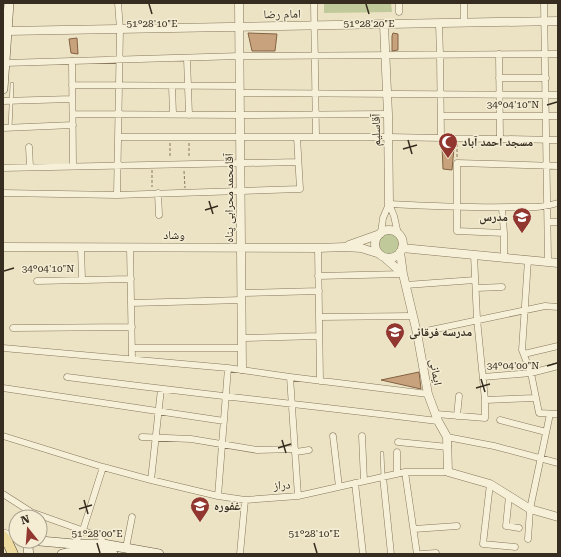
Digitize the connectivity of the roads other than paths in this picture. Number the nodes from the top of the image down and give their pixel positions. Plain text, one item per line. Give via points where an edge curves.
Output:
1 (9, 3) edge
2 (118, 3) edge
3 (240, 3) edge
4 (314, 3) edge
5 (399, 3) edge
6 (464, 3) edge
7 (544, 3) edge
8 (399, 12) dead end
9 (558, 21) edge
10 (545, 22) junction
11 (464, 23) junction
12 (438, 24) junction
13 (384, 25) junction
14 (314, 26) junction
15 (240, 27) junction
16 (120, 29) junction
17 (7, 30) junction
18 (499, 54) junction
19 (545, 54) junction
20 (558, 54) edge
21 (385, 55) junction
22 (440, 55) junction
23 (240, 56) junction
24 (315, 56) junction
25 (187, 58) junction
26 (119, 60) junction
27 (72, 61) junction
28 (5, 63) junction
29 (499, 78) junction
30 (546, 78) junction
31 (12, 84) dead end
32 (72, 85) junction
33 (119, 86) junction
34 (172, 86) junction
35 (188, 86) junction
36 (3, 89) edge
37 (240, 89) junction
38 (316, 93) junction
39 (387, 94) junction
40 (441, 94) junction
41 (499, 94) junction
42 (546, 94) junction
43 (558, 94) edge
44 (72, 99) junction
45 (3, 101) edge
46 (12, 101) junction
47 (72, 114) junction
48 (118, 114) junction
49 (173, 114) junction
50 (388, 114) junction
51 (188, 115) junction
52 (240, 115) junction
53 (316, 115) junction
54 (441, 116) junction
55 (500, 116) junction
56 (546, 116) junction
57 (558, 116) edge
58 (73, 125) junction
59 (3, 128) edge
60 (10, 128) junction
61 (118, 136) junction
62 (241, 137) junction
63 (297, 137) junction
64 (316, 137) junction
65 (388, 137) junction
66 (441, 138) junction
67 (500, 139) junction
68 (547, 140) junction
69 (558, 140) edge
70 (29, 147) dead end
71 (298, 162) junction
72 (241, 163) junction
73 (118, 165) junction
74 (547, 165) junction
75 (73, 166) junction
76 (558, 166) edge
77 (30, 167) junction
78 (3, 168) edge
79 (241, 191) junction
80 (3, 193) edge
81 (155, 194) junction
82 (117, 195) junction
83 (558, 203) edge
84 (389, 204) junction
85 (457, 207) junction
86 (548, 207) junction
87 (502, 208) junction
88 (159, 215) dead end
89 (548, 222) junction
90 (558, 222) edge
91 (380, 233) junction
92 (504, 233) junction
93 (398, 234) junction
94 (82, 247) junction
95 (130, 247) junction
96 (345, 247) junction
97 (3, 248) edge
98 (241, 248) junction
99 (318, 248) junction
100 (401, 250) junction
101 (377, 252) junction
102 (474, 255) junction
103 (504, 257) junction
104 (385, 258) junction
105 (528, 260) junction
106 (548, 261) junction
107 (558, 263) edge
108 (403, 274) junction
109 (318, 276) junction
110 (131, 279) junction
111 (82, 280) junction
112 (475, 280) junction
113 (37, 281) dead end
114 (406, 285) junction
115 (502, 287) dead end
116 (476, 288) junction
117 (318, 291) junction
118 (242, 296) junction
119 (131, 302) junction
120 (558, 307) edge
121 (525, 311) junction
122 (413, 316) junction
123 (319, 317) junction
124 (477, 320) junction
125 (132, 327) junction
126 (13, 328) dead end
127 (417, 333) junction
128 (319, 336) junction
129 (242, 338) junction
130 (558, 346) edge
131 (3, 348) edge
132 (132, 348) junction
133 (242, 348) junction
134 (524, 354) junction
135 (132, 358) junction
136 (558, 366) edge
137 (228, 368) junction
138 (242, 369) junction
139 (531, 373) junction
140 (67, 377) dead end
141 (290, 377) junction
142 (483, 377) junction
143 (320, 381) junction
144 (3, 388) edge
145 (161, 389) junction
146 (428, 394) junction
147 (459, 396) dead end
148 (227, 397) junction
149 (535, 398) junction
150 (485, 400) junction
151 (292, 403) junction
152 (159, 410) junction
153 (550, 414) junction
154 (558, 414) edge
155 (457, 416) junction
156 (437, 418) junction
157 (500, 420) dead end
158 (224, 421) junction
159 (546, 432) junction
160 (3, 436) edge
161 (142, 436) dead end
162 (333, 436) dead end
163 (362, 436) dead end
164 (447, 437) junction
165 (157, 438) junction
166 (398, 442) dead end
167 (222, 444) junction
168 (448, 448) junction
169 (295, 450) junction
170 (309, 450) dead end
171 (397, 452) dead end
172 (382, 453) dead end
173 (541, 458) junction
174 (558, 463) edge
175 (103, 467) junction
176 (405, 472) junction
177 (448, 472) junction
178 (397, 474) junction
179 (383, 477) junction
180 (151, 480) junction
181 (364, 481) junction
182 (355, 483) junction
183 (490, 484) junction
184 (339, 487) junction
185 (3, 494) edge
186 (218, 496) junction
187 (298, 496) junction
188 (509, 496) junction
189 (245, 500) junction
190 (530, 509) junction
191 (132, 517) dead end
192 (558, 517) edge
193 (457, 526) dead end
194 (519, 528) dead end
195 (414, 529) junction
196 (83, 530) junction
197 (3, 535) edge
198 (528, 539) dead end
199 (48, 542) edge
200 (74, 544) junction
201 (103, 544) junction
202 (515, 547) dead end
203 (126, 548) junction
204 (436, 553) dead end
205 (13, 554) edge
206 (62, 554) edge
207 (113, 554) edge
208 (159, 554) edge
209 (240, 554) edge
210 (363, 554) edge
211 (391, 554) edge
212 (417, 554) edge
213 (421, 554) edge

1 - 17 main road
2 - 16 street
3 - 15 street, آقامحمد محرابی پناه
4 - 14 street
5 - 8 street
6 - 11 street
7 - 10 street
9 - 10 street, امام رضا
10 - 11 street, امام رضا
10 - 19 street
11 - 12 street, امام رضا
12 - 13 street, امام رضا
12 - 22 street
13 - 14 street, امام رضا
13 - 21 street, آقاسلیم
14 - 15 street, امام رضا
14 - 24 street
15 - 16 street, امام رضا
15 - 23 street, آقامحمد محرابی پناه
16 - 17 street, امام رضا
16 - 26 street
17 - 28 main road
18 - 19 street
18 - 22 street
18 - 29 street
19 - 20 street
19 - 30 street
21 - 22 street
21 - 24 street
21 - 39 street, آقاسلیم
22 - 40 street
23 - 24 street
23 - 25 street
23 - 37 street, آقامحمد محرابی پناه
24 - 38 street
25 - 26 street
25 - 35 street
26 - 27 street
26 - 33 street
27 - 28 street
27 - 32 street
28 - 36 main road
29 - 30 street
29 - 41 street
30 - 42 street
31 - 46 lane
32 - 33 street
32 - 44 street
33 - 34 street
33 - 48 street
34 - 35 street
34 - 49 street
35 - 37 street
35 - 51 street
37 - 38 street
37 - 52 street, آقامحمد محرابی پناه
38 - 39 street
38 - 53 street
39 - 40 street
39 - 50 street, آقاسلیم
40 - 41 street
40 - 54 street
41 - 42 street
41 - 55 street
42 - 43 street
42 - 56 street
44 - 46 street
44 - 47 street
45 - 46 street
46 - 60 lane
47 - 48 street
47 - 58 street
48 - 49 street
48 - 61 street
49 - 51 street
50 - 53 street
50 - 65 street, آقاسلیم
51 - 52 street
52 - 53 street
52 - 62 street, آقامحمد محرابی پناه
53 - 64 street
54 - 55 street
54 - 66 street
55 - 56 street
55 - 67 street
56 - 57 street
56 - 68 street
58 - 60 street
58 - 75 street
59 - 60 street
61 - 62 street
61 - 73 street
62 - 63 street
62 - 72 street, آقامحمد محرابی پناه
63 - 64 street
63 - 71 street
64 - 65 street
65 - 66 street
65 - 84 street, آقاسلیم
66 - 67 street
67 - 68 street
68 - 69 street
68 - 74 street
70 - 77 street
71 - 72 street
71 - 79 street via 300,189
72 - 73 street
72 - 79 street, آقامحمد محرابی پناه
73 - 75 street
73 - 82 street
74 - 76 street
74 - 85 street via 457,163
74 - 86 street
75 - 77 street
77 - 78 street
79 - 81 street
79 - 98 street, آقامحمد محرابی پناه
80 - 82 street
81 - 82 street
81 - 88 street
83 - 86 street
84 - 85 street
84 - 91 street
84 - 93 street, آقاسلیم
85 - 87 street
85 - 92 street via 457,232
86 - 87 street
86 - 89 street
87 - 92 street
89 - 90 street
89 - 106 street
91 - 93 street via 388,230
91 - 96 street
91 - 101 street via 374,245
92 - 103 street
93 - 100 street via 402,240
94 - 95 street, وشاد
94 - 97 street, وشاد
94 - 111 street
95 - 98 street, وشاد
95 - 110 street
96 - 99 street, وشاد
96 - 101 street
98 - 99 street, وشاد
98 - 118 street, آقامحمد محرابی پناه
99 - 109 street
100 - 102 street
100 - 104 street via 394,258
100 - 108 street, ایمانی
101 - 104 street
102 - 103 street
102 - 112 street
103 - 105 street
104 - 108 street
105 - 106 street
105 - 121 street
106 - 107 street
108 - 109 street
108 - 114 street, ایمانی
109 - 117 street
110 - 111 street
110 - 119 street
111 - 113 street
112 - 114 street
112 - 116 street
114 - 122 street, ایمانی
115 - 116 street
116 - 124 street
117 - 118 street
117 - 123 street
118 - 119 street
118 - 129 street, آقامحمد محرابی پناه
119 - 125 street
120 - 121 street via 545,306
121 - 124 street
121 - 134 street via 522,350
122 - 123 street
122 - 127 street, ایمانی
123 - 128 street
124 - 127 street
124 - 142 street
125 - 126 street
125 - 132 street
127 - 146 street, ایمانی
128 - 129 street
128 - 143 street
129 - 133 street, آقامحمد محرابی پناه
130 - 134 street
131 - 135 street
132 - 133 street
132 - 135 street
133 - 138 street, آقامحمد محرابی پناه
134 - 139 street
135 - 137 street
136 - 139 street
137 - 138 street
137 - 148 street
138 - 141 street
139 - 142 street
139 - 149 street
140 - 145 street
141 - 143 street
141 - 151 street
142 - 150 street
143 - 146 street
144 - 152 street
145 - 148 street
145 - 152 street
146 - 156 street, ایمانی
147 - 155 street
148 - 151 street
148 - 158 street
149 - 150 street
149 - 153 street via 539,413
150 - 155 street via 485,418
151 - 156 street
151 - 169 street
152 - 158 street
152 - 165 street
153 - 154 street
153 - 159 street
155 - 156 street
156 - 164 street, ایمانی
157 - 159 street
158 - 167 street
159 - 173 street
160 - 175 street, دراز
161 - 165 street
162 - 184 street
163 - 181 street
164 - 168 street, ایمانی
164 - 173 street
165 - 167 street via 191,439
165 - 180 street
166 - 168 street
167 - 169 street via 257,450
167 - 186 street
168 - 177 street, ایمانی
169 - 170 street
169 - 187 street
171 - 178 street
172 - 179 lane
173 - 174 street
173 - 190 street
175 - 180 street, دراز
175 - 196 street
176 - 177 street, دراز
176 - 178 street, دراز
176 - 195 street
177 - 183 street, دراز
178 - 179 street, دراز
179 - 181 street, دراز
179 - 211 street
180 - 186 street, دراز
181 - 182 street, دراز
182 - 184 street, دراز
182 - 210 street
183 - 188 street, دراز
183 - 202 street via 483,544
184 - 187 street, دراز
185 - 196 street via 31,512
186 - 189 street, دراز
187 - 189 street, دراز
188 - 190 street, دراز
188 - 194 street via 506,526
189 - 209 street
190 - 192 street, دراز
190 - 198 street
191 - 203 street
193 - 195 street
195 - 212 street
196 - 200 street
196 - 201 street via 101,537
197 - 205 main road
199 - 200 main road
200 - 201 main road
201 - 203 main road
203 - 208 main road
204 - 213 street
206 - 207 main road

